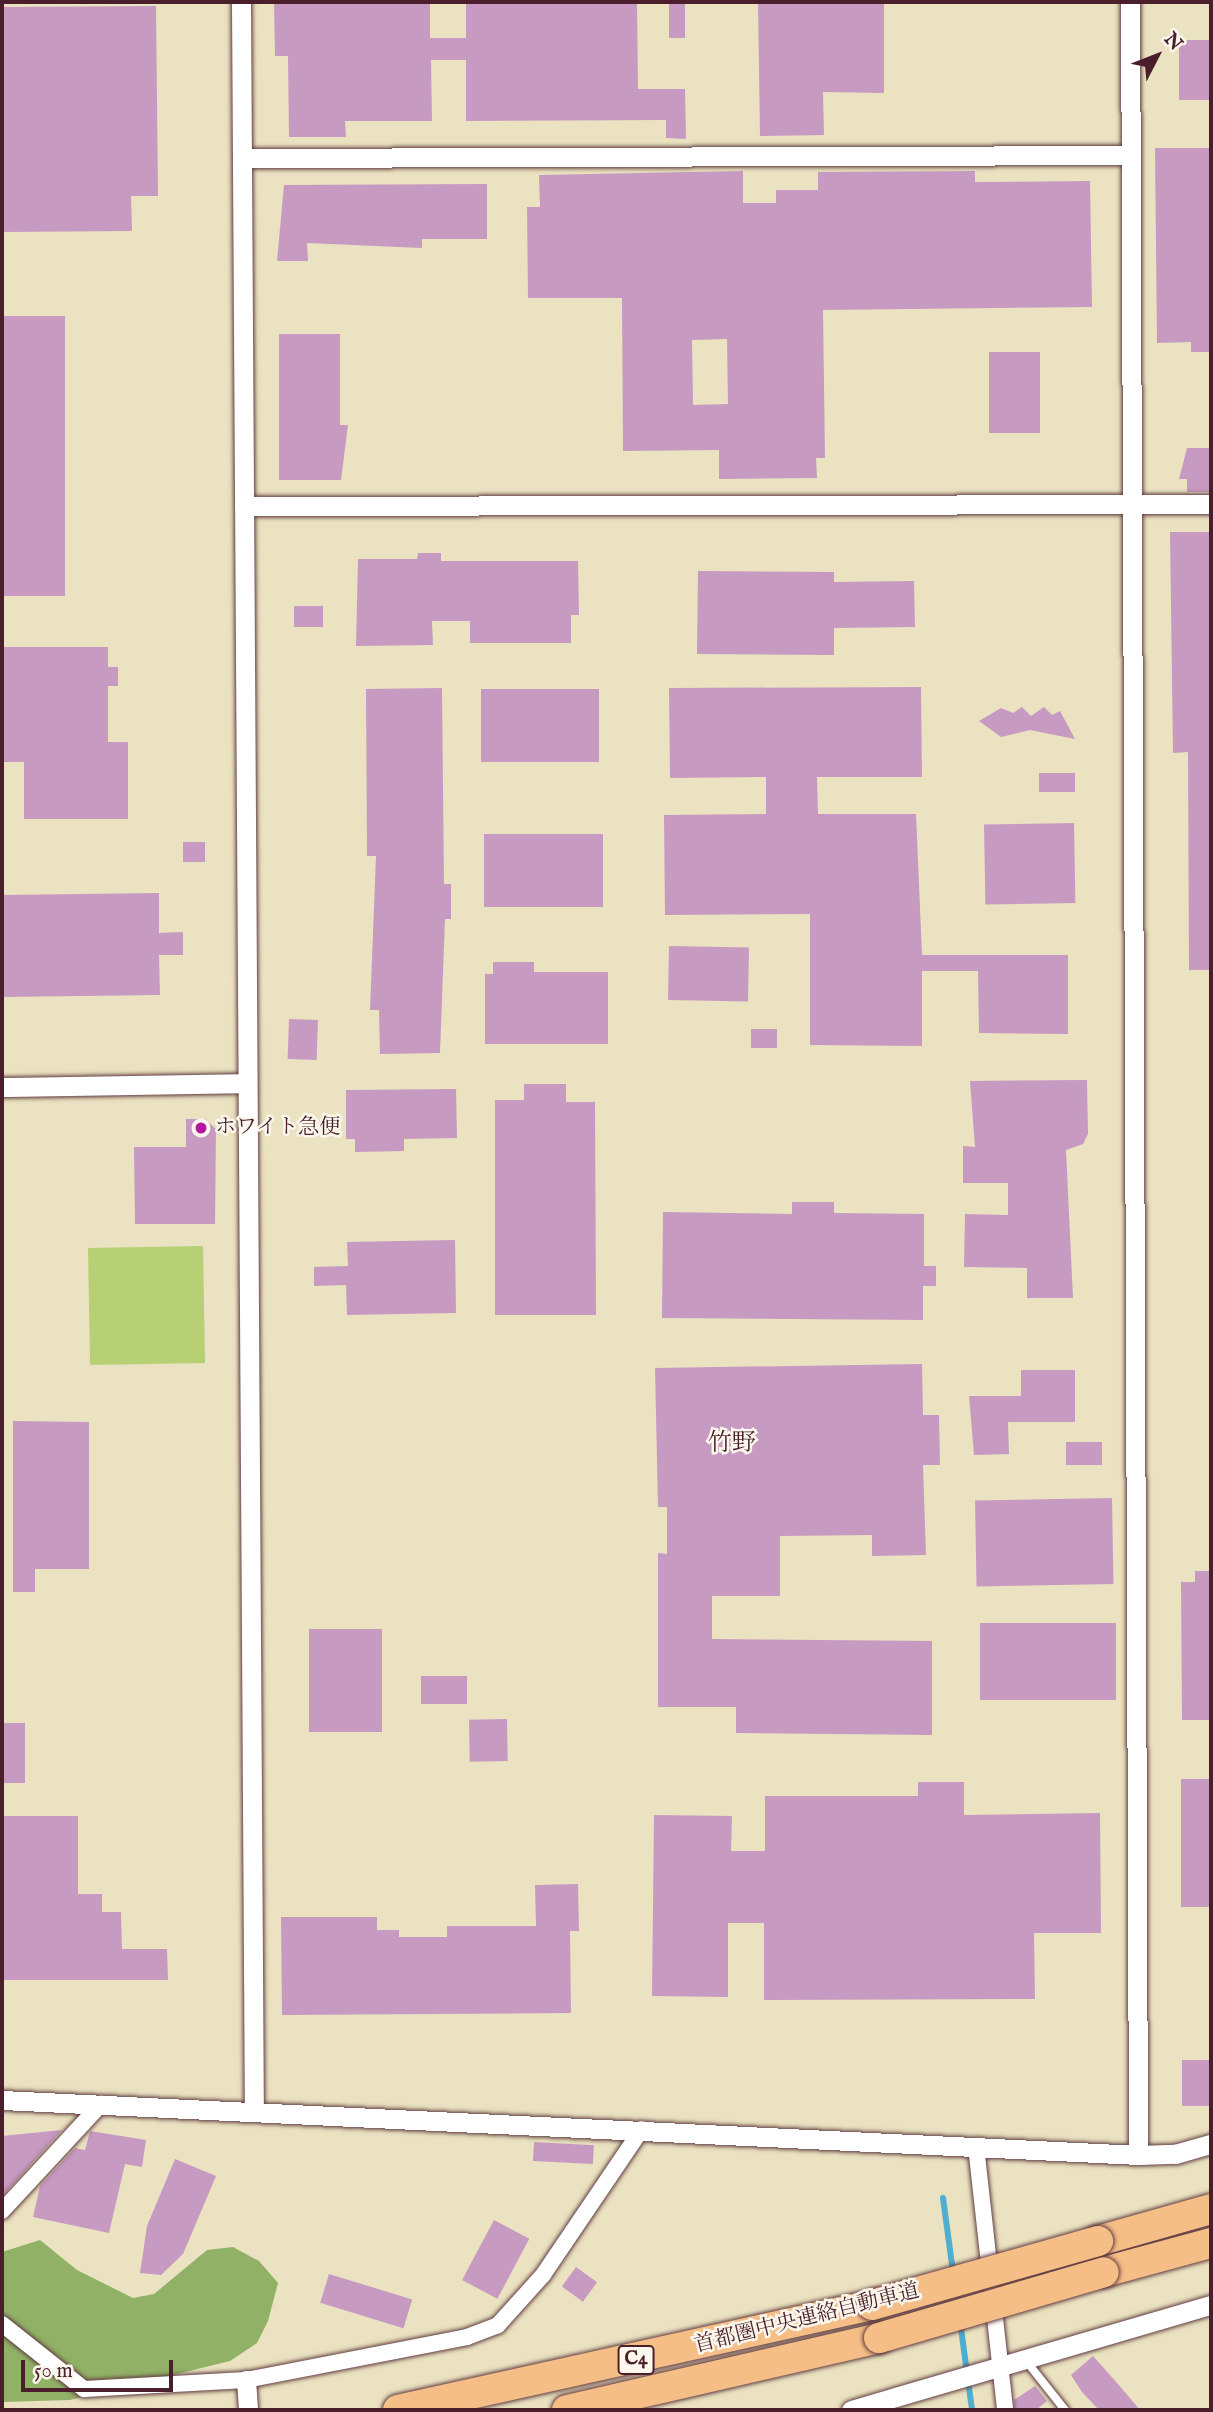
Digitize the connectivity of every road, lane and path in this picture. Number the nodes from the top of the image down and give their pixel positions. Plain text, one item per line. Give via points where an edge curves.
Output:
1 (241, 2) edge
2 (1130, 2) edge
3 (1131, 155) junction
4 (242, 158) junction
5 (1133, 504) junction
6 (1211, 504) edge
7 (244, 506) junction
8 (246, 1083) junction
9 (2, 1087) edge
10 (2, 2100) edge
11 (101, 2105) junction
12 (254, 2112) junction
13 (642, 2129) junction
14 (1211, 2144) edge
15 (976, 2146) junction
16 (1138, 2155) junction
17 (1211, 2209) edge
18 (2, 2211) edge
19 (1211, 2243) edge
20 (1211, 2305) edge
21 (2, 2324) edge
22 (1027, 2362) junction
23 (1001, 2371) junction
24 (246, 2380) junction
25 (248, 2410) edge
26 (398, 2410) edge
27 (567, 2410) edge
28 (851, 2410) edge
29 (1005, 2410) edge
30 (1065, 2410) edge

1 - 4 street
2 - 3 street
3 - 4 street
3 - 5 street
4 - 7 street
5 - 6 street
5 - 7 street
5 - 16 street
7 - 8 street
8 - 9 street
8 - 12 street
10 - 11 street
11 - 12 street
11 - 18 street
12 - 13 street
13 - 15 street
13 - 24 street via 543,2275 498,2325 467,2337
14 - 16 street via 1175,2154
15 - 16 street
15 - 23 street
17 - 26 highway, 首都圏中央連絡自動車道 / C4, bridge via 872,2305
19 - 27 highway, 首都圏中央連絡自動車道 / C4, bridge via 878,2338
20 - 22 street
21 - 24 street via 84,2389
22 - 23 street
22 - 30 lane
23 - 28 street
23 - 29 street
24 - 25 street

